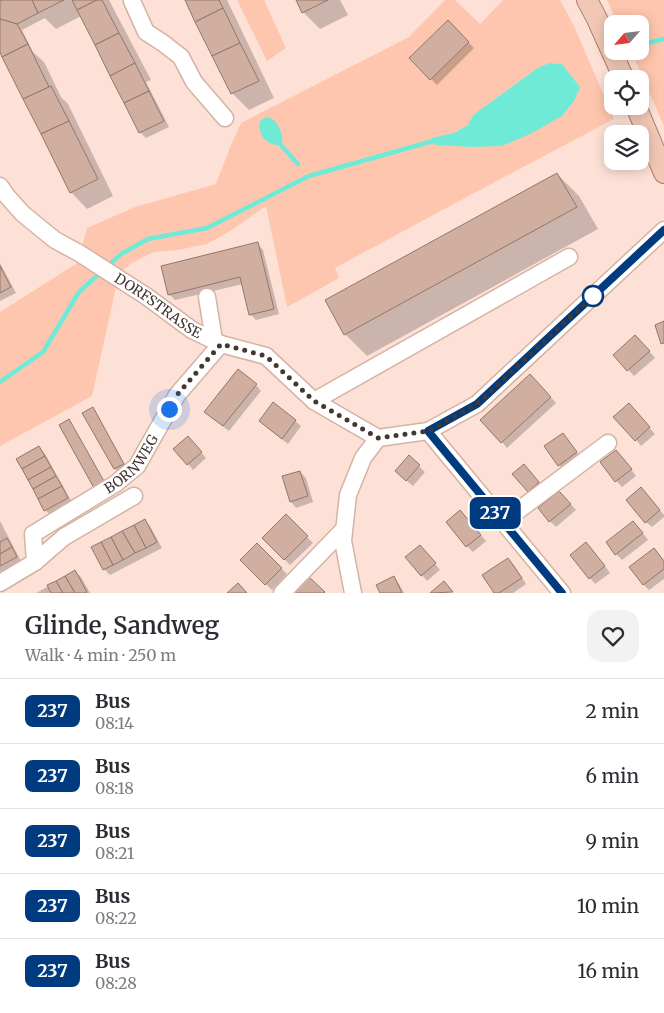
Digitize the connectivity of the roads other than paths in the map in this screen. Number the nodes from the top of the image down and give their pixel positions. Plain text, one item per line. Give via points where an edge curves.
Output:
1 (136, 0) edge
2 (587, 0) edge
3 (620, 70) edge
4 (640, 115) edge
5 (225, 118) dead end
6 (664, 173) edge
7 (0, 186) edge
8 (664, 230) edge
9 (568, 257) dead end
10 (207, 297) dead end
11 (217, 342) junction
12 (314, 401) junction
13 (428, 431) junction
14 (378, 438) junction
15 (608, 443) dead end
16 (134, 496) dead end
17 (59, 518) junction
18 (503, 522) junction
19 (344, 529) junction
20 (64, 537) junction
21 (36, 562) junction
22 (0, 583) edge
23 (282, 593) edge
24 (353, 593) edge
25 (562, 593) edge

1 - 5 street via 146,32 181,57 194,82
2 - 3 main road
4 - 6 main road
7 - 11 street, DORFSTRASSE via 29,219 55,240 146,296 192,330
8 - 13 street via 477,404
9 - 12 street
10 - 11 street
11 - 12 street, DORFSTRASSE via 266,356
11 - 17 street, BORNWEG via 177,395 137,466 115,484
12 - 14 street, DORFSTRASSE
13 - 14 street
13 - 18 street
14 - 19 street via 363,458 348,495
15 - 18 street
16 - 20 street, BORNWEG
17 - 20 street
17 - 21 street, BORNWEG via 33,534
18 - 25 street
19 - 23 street
19 - 24 street via 343,541
20 - 21 street, BORNWEG
21 - 22 street, BORNWEG

